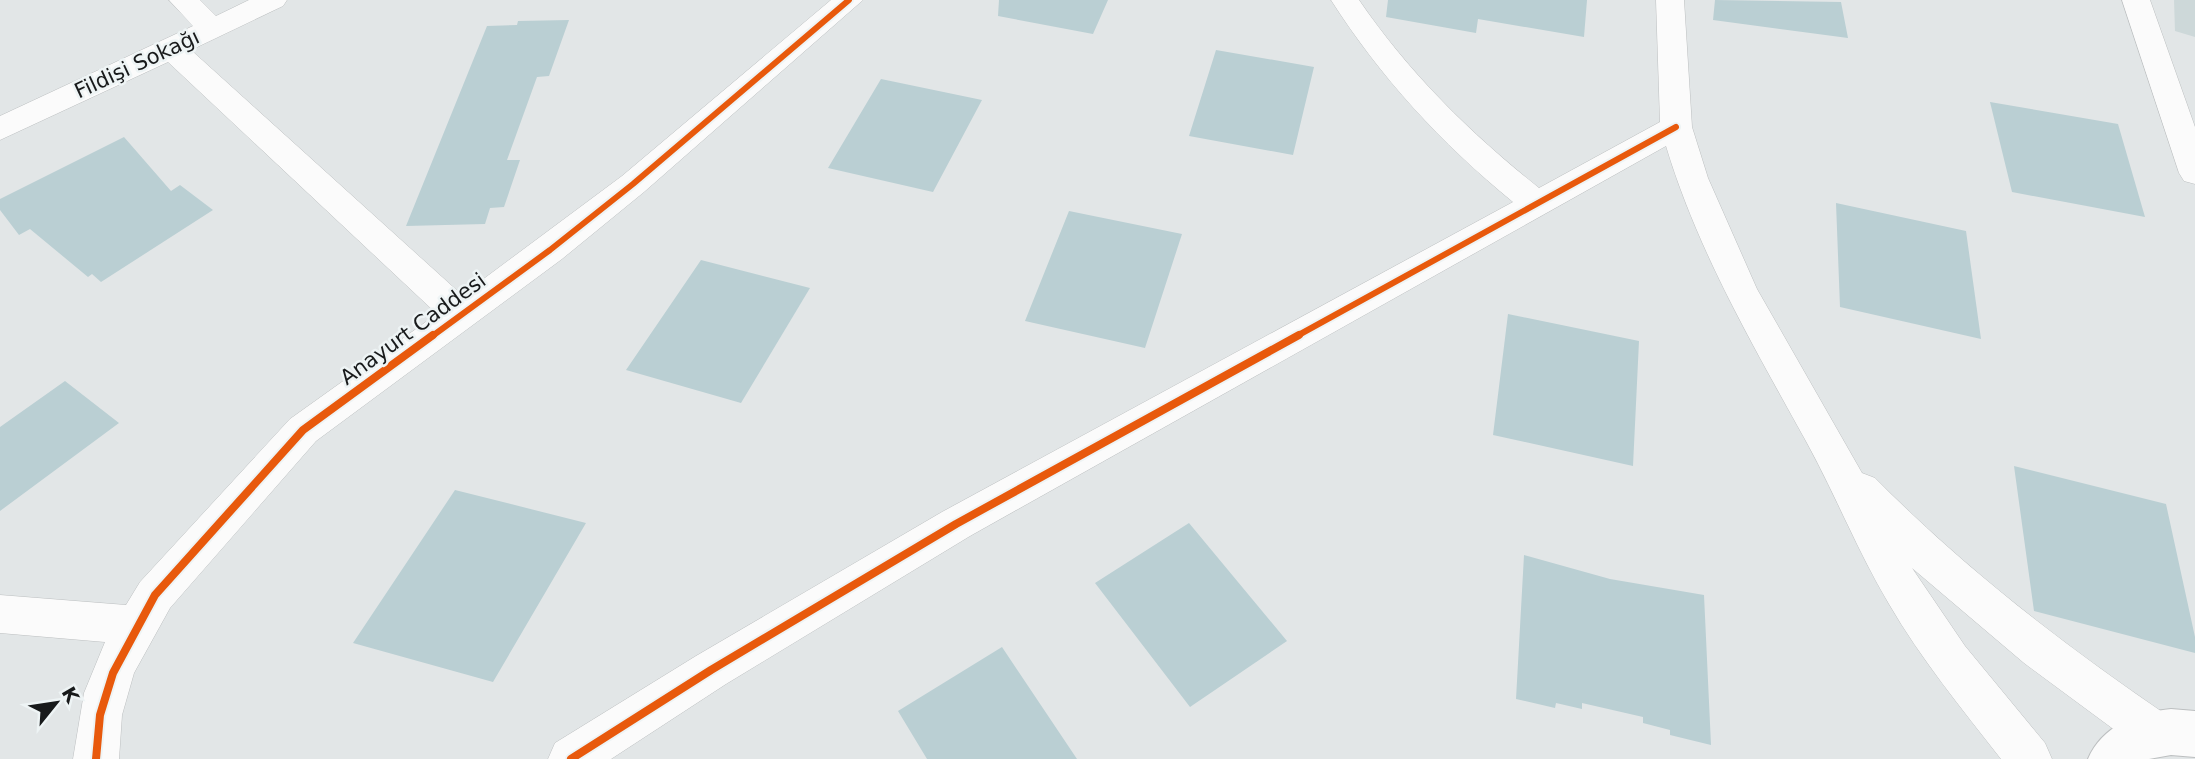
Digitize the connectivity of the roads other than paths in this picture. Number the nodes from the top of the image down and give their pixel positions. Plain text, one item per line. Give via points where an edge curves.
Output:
1 (183, 0) edge
2 (273, 0) edge
3 (849, 0) edge
4 (1345, 0) edge
5 (1670, 0) edge
6 (2136, 0) edge
7 (213, 29) junction
8 (171, 48) junction
9 (1676, 127) junction
10 (0, 129) edge
11 (2195, 173) edge
12 (1537, 204) junction
13 (462, 316) junction
14 (1839, 466) junction
15 (0, 614) edge
16 (136, 625) junction
17 (2182, 727) edge
18 (96, 759) edge
19 (571, 759) edge
20 (2029, 759) edge
21 (2112, 759) edge

1 - 7 street
2 - 7 street, Fildişi Sokağı
3 - 13 street, Anayurt Caddesi via 633,184
4 - 12 street via 1381,55 1425,106
5 - 9 street
6 - 11 street
7 - 8 street, Fildişi Sokağı
8 - 10 street, Fildişi Sokağı
8 - 13 street
9 - 12 street
9 - 14 street via 1692,178 1741,292
12 - 19 street via 899,557
13 - 16 street, Anayurt Caddesi via 303,430 155,595
14 - 17 street via 1929,558 2083,684
14 - 20 street via 1904,592 1950,660
15 - 16 street
16 - 18 street, Anayurt Caddesi via 107,688
17 - 21 street via 2124,745

